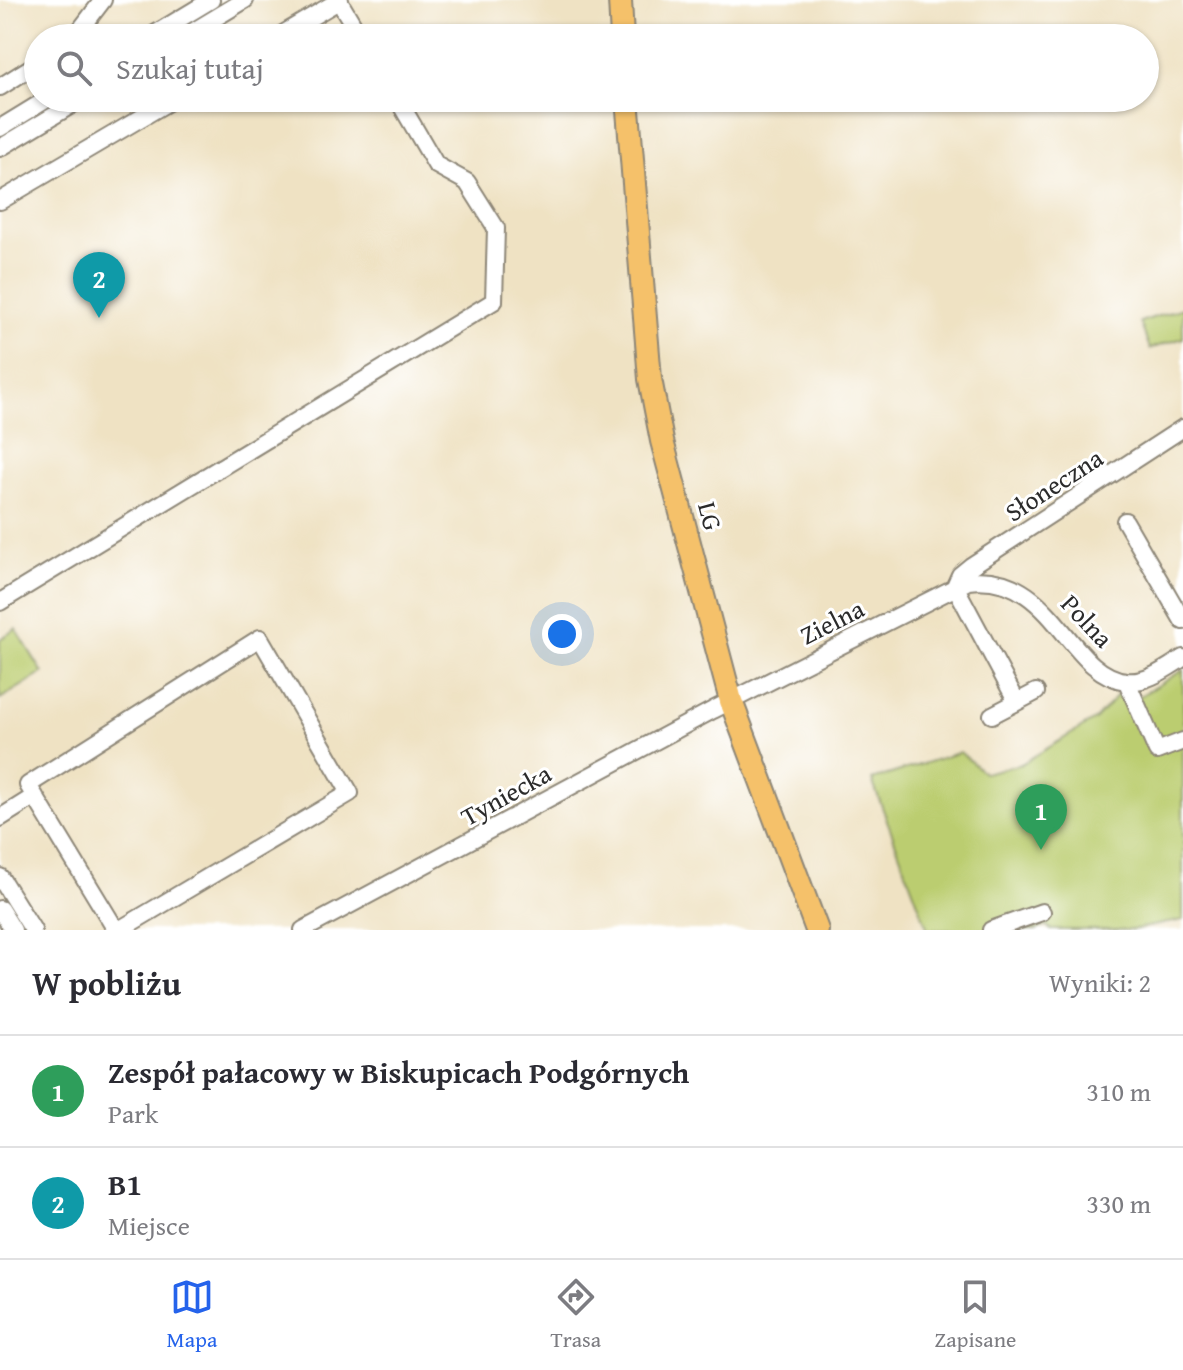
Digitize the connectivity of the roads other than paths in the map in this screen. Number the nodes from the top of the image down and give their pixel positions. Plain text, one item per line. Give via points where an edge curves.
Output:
1 (103, 0) edge
2 (211, 0) edge
3 (245, 0) edge
4 (340, 0) edge
5 (620, 0) edge
6 (85, 24) edge
7 (171, 24) edge
8 (205, 24) edge
9 (300, 24) edge
10 (353, 24) edge
11 (621, 24) edge
12 (24, 72) edge
13 (0, 87) edge
14 (26, 112) edge
15 (60, 112) edge
16 (151, 112) edge
17 (405, 112) edge
18 (628, 112) edge
19 (0, 128) edge
20 (0, 148) edge
21 (0, 201) edge
22 (1183, 428) edge
23 (1125, 521) dead end
24 (955, 586) junction
25 (0, 602) edge
26 (1183, 621) edge
27 (1183, 658) edge
28 (1127, 682) junction
29 (1036, 692) dead end
30 (731, 701) junction
31 (1017, 702) junction
32 (992, 715) dead end
33 (1183, 741) edge
34 (35, 796) junction
35 (0, 818) edge
36 (0, 877) edge
37 (7, 909) edge
38 (1042, 912) dead end
39 (13, 930) edge
40 (33, 930) edge
41 (117, 930) edge
42 (303, 930) edge
43 (817, 930) edge
44 (991, 930) edge

1 - 6 street
2 - 7 street
3 - 8 street
4 - 9 street
4 - 10 street
5 - 11 main road
12 - 13 street
14 - 19 street
15 - 20 street
16 - 21 street
17 - 25 street via 436,165 467,182 496,228 494,301
18 - 30 main road, LG via 650,379
22 - 24 street, Słoneczna via 971,566
23 - 26 street
24 - 28 street, Polna via 991,581 1024,595 1050,614 1095,666
24 - 30 street, Zielna
24 - 31 street
27 - 28 street via 1159,673
28 - 33 street via 1157,751
29 - 31 street
30 - 42 street, Tyniecka
30 - 43 main road, LG
31 - 32 street
34 - 35 street
34 - 41 street
34 - 41 street via 28,785 260,638 350,793
36 - 37 street
37 - 39 street
37 - 40 street
38 - 44 street

